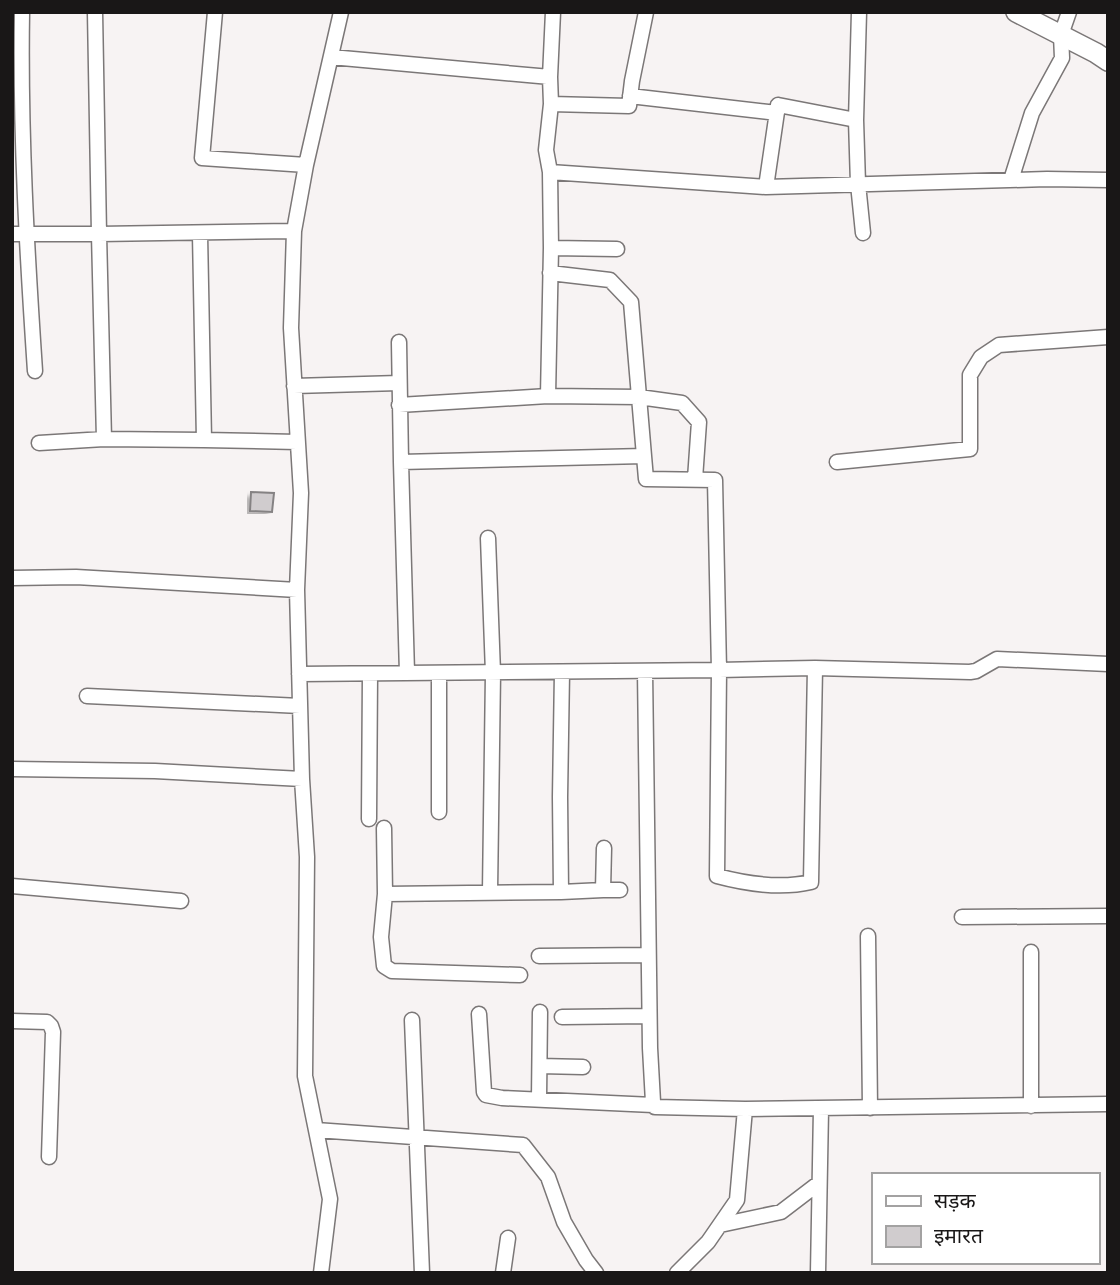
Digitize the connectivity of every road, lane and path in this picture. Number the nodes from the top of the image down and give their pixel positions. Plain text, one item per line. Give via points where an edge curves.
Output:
1 (22, 12) edge
2 (95, 12) edge
3 (215, 12) edge
4 (341, 12) edge
5 (553, 12) edge
6 (646, 12) edge
7 (859, 12) edge
8 (1016, 12) edge
9 (1069, 12) edge
10 (1061, 35) junction
11 (331, 57) junction
12 (1108, 61) edge
13 (550, 77) junction
14 (630, 96) junction
15 (551, 104) junction
16 (777, 113) junction
17 (856, 120) junction
18 (306, 164) junction
19 (550, 172) junction
20 (1011, 180) junction
21 (1108, 180) edge
22 (858, 184) junction
23 (766, 187) junction
24 (294, 231) junction
25 (863, 233) dead end
26 (19, 234) edge
27 (99, 234) junction
28 (200, 234) junction
29 (551, 248) junction
30 (617, 249) dead end
31 (550, 273) junction
32 (1108, 337) edge
33 (399, 342) dead end
34 (35, 371) dead end
35 (399, 383) junction
36 (294, 386) junction
37 (548, 396) junction
38 (639, 397) junction
39 (399, 405) junction
40 (104, 439) junction
41 (204, 440) junction
42 (297, 442) junction
43 (39, 443) dead end
44 (644, 456) junction
45 (401, 462) junction
46 (837, 462) dead end
47 (695, 479) junction
48 (488, 538) dead end
49 (12, 578) edge
50 (296, 590) junction
51 (1108, 664) edge
52 (815, 668) junction
53 (719, 670) junction
54 (645, 671) junction
55 (562, 672) junction
56 (407, 673) junction
57 (439, 673) junction
58 (493, 673) junction
59 (299, 674) junction
60 (370, 674) junction
61 (87, 696) dead end
62 (300, 706) junction
63 (12, 769) edge
64 (302, 779) junction
65 (439, 811) dead end
66 (369, 819) dead end
67 (384, 828) dead end
68 (604, 848) dead end
69 (12, 886) edge
70 (603, 890) junction
71 (620, 890) dead end
72 (490, 892) junction
73 (561, 892) junction
74 (386, 894) junction
75 (181, 901) dead end
76 (1108, 916) edge
77 (962, 917) dead end
78 (867, 936) dead end
79 (1031, 952) dead end
80 (648, 955) junction
81 (538, 956) dead end
82 (520, 975) dead end
83 (540, 1012) dead end
84 (479, 1014) dead end
85 (649, 1016) junction
86 (562, 1017) dead end
87 (412, 1020) dead end
88 (12, 1021) edge
89 (540, 1066) junction
90 (583, 1067) dead end
91 (540, 1099) junction
92 (1108, 1104) edge
93 (653, 1105) junction
94 (1031, 1106) junction
95 (870, 1108) junction
96 (821, 1109) junction
97 (745, 1110) junction
98 (316, 1130) junction
99 (416, 1137) junction
100 (49, 1157) dead end
101 (819, 1183) junction
102 (720, 1225) junction
103 (508, 1238) dead end
104 (321, 1273) edge
105 (422, 1273) edge
106 (503, 1273) edge
107 (596, 1273) edge
108 (677, 1273) edge
109 (818, 1273) edge

1 - 26 street
2 - 27 street
3 - 18 street via 202,158
4 - 11 street
5 - 13 street
6 - 14 street
7 - 17 street
8 - 10 street
9 - 10 street
10 - 12 street
10 - 20 street via 1062,58 1032,113
11 - 13 street
11 - 18 street
13 - 15 street
14 - 15 street via 629,106
14 - 16 street
15 - 19 street via 546,150
16 - 17 street via 778,106
16 - 23 street
17 - 22 street
18 - 24 street
19 - 23 street
19 - 29 street
20 - 21 street
20 - 22 street
22 - 23 street
22 - 25 street
24 - 28 street
24 - 36 street
26 - 27 street
26 - 34 street
27 - 28 street
27 - 40 street
28 - 41 street
29 - 30 street
29 - 31 street
31 - 37 street
31 - 38 street via 610,280 631,303
32 - 46 street via 999,345 982,357 970,375 970,449
33 - 35 street
35 - 36 street
35 - 39 street
36 - 42 street
37 - 38 street
37 - 39 street
38 - 44 street
38 - 47 street via 682,403 699,422
39 - 45 street
40 - 41 street
40 - 43 street
41 - 42 street
42 - 50 street via 301,493
44 - 45 street
44 - 47 street via 646,479
45 - 56 street
47 - 53 street via 716,480
48 - 58 street
49 - 50 street via 76,577
50 - 59 street
51 - 52 street via 997,659 970,672
52 - 53 street
52 - 53 street via 811,881 795,886 717,876
53 - 54 street
54 - 55 street
54 - 80 street
55 - 58 street
55 - 73 street
56 - 57 street
56 - 60 street
57 - 58 street
57 - 65 street
58 - 72 street
59 - 60 street
59 - 62 street
60 - 66 street
61 - 62 street
62 - 64 street
63 - 64 street
64 - 98 street via 307,857 305,1076
67 - 74 street
68 - 70 street
69 - 75 street
70 - 71 street
70 - 73 street
72 - 73 street
72 - 74 street
74 - 82 street via 381,937 387,969
76 - 77 street
78 - 95 street
79 - 94 street
80 - 81 street
80 - 85 street
83 - 89 street
84 - 91 street via 484,1093
85 - 86 street
85 - 93 street
87 - 99 street
88 - 100 street via 47,1022 53,1032
89 - 90 street
89 - 91 street
91 - 93 street
92 - 94 street
93 - 97 street
94 - 95 street
95 - 96 street
96 - 97 street
96 - 101 street
97 - 102 street via 737,1200
98 - 99 street
98 - 104 street via 330,1199
99 - 105 street
99 - 107 street via 523,1145 548,1177 564,1222
101 - 102 street via 781,1212
101 - 109 street
102 - 108 street
103 - 106 street

